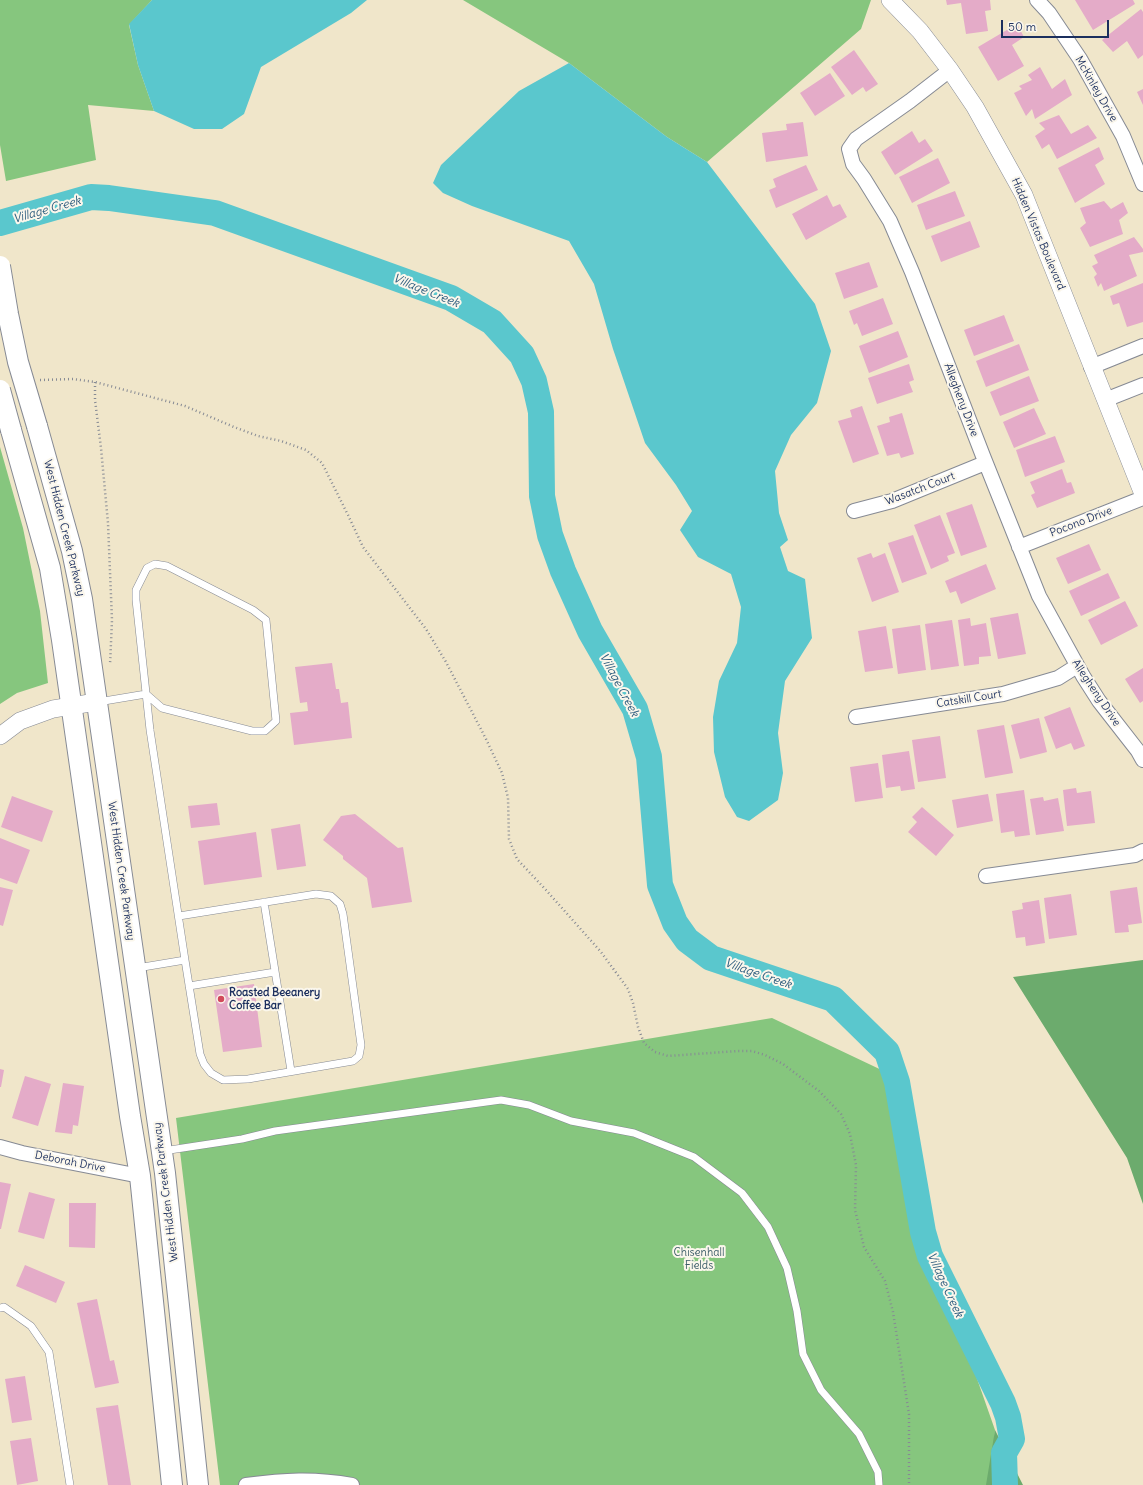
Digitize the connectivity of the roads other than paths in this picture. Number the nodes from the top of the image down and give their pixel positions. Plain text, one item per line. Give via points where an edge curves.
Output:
1 (890, 0) edge
2 (1037, 0) edge
3 (950, 70) junction
4 (1143, 184) edge
5 (0, 266) edge
6 (1143, 346) edge
7 (1092, 367) junction
8 (1143, 385) edge
9 (0, 390) edge
10 (1105, 400) junction
11 (985, 463) junction
12 (1143, 494) edge
13 (1143, 498) edge
14 (854, 511) dead end
15 (1019, 546) junction
16 (1077, 666) junction
17 (146, 694) junction
18 (96, 702) junction
19 (70, 706) junction
20 (856, 717) dead end
21 (0, 736) edge
22 (1143, 760) edge
23 (1143, 851) edge
24 (986, 876) dead end
25 (264, 902) junction
26 (179, 916) junction
27 (185, 960) junction
28 (135, 968) junction
29 (275, 972) junction
30 (189, 986) junction
31 (291, 1071) junction
32 (0, 1147) edge
33 (162, 1151) junction
34 (140, 1176) junction
35 (0, 1308) edge
36 (70, 1485) edge
37 (172, 1485) edge
38 (198, 1485) edge
39 (246, 1485) edge
40 (352, 1485) edge
41 (879, 1485) edge

1 - 3 street, Hidden Vistas Boulevard via 920,31
2 - 4 street, McKinley Drive via 1049,13 1080,59 1123,136
3 - 7 street, Hidden Vistas Boulevard via 975,107 1024,195
3 - 11 street, Allegheny Drive via 910,102 856,139 849,149 853,164 890,221
5 - 18 main road, West Hidden Creek Parkway, bridge via 18,362 73,558 82,599
6 - 7 street
7 - 10 street, Hidden Vistas Boulevard
8 - 10 street
9 - 19 main road, bridge via 50,568
10 - 12 street, Hidden Vistas Boulevard
11 - 14 street, Wasatch Court via 892,501
11 - 15 street, Allegheny Drive
13 - 15 street, Pocono Drive
15 - 16 street, Allegheny Drive via 1039,596
16 - 20 street, Catskill Court via 1058,678 1003,694
16 - 22 street, Allegheny Drive via 1099,701
17 - 17 lane via 136,590 147,568 156,564 167,566 253,610 266,620 276,721 265,731 252,731 162,708
17 - 18 lane
17 - 26 lane
18 - 19 street
18 - 28 main road, West Hidden Creek Parkway
19 - 21 street via 53,709 20,722
19 - 34 main road
23 - 24 street via 1136,855
25 - 26 lane
25 - 29 lane
25 - 31 lane via 316,894 331,896 340,904 343,914 361,1045 358,1056 353,1061
26 - 27 lane
27 - 28 lane
27 - 30 lane
28 - 33 main road, West Hidden Creek Parkway
29 - 30 lane
29 - 31 lane
30 - 31 lane via 200,1054 211,1073 223,1080 248,1079
32 - 34 street, Deborah Drive
33 - 38 main road, West Hidden Creek Parkway
33 - 41 lane via 242,1139 275,1131 501,1100 529,1105 571,1122 634,1133 694,1157 742,1193 768,1227 787,1268 803,1354 821,1390 859,1434 878,1472
34 - 37 main road
35 - 36 lane via 4,1307 31,1326 49,1352
39 - 40 street via 304,1479

